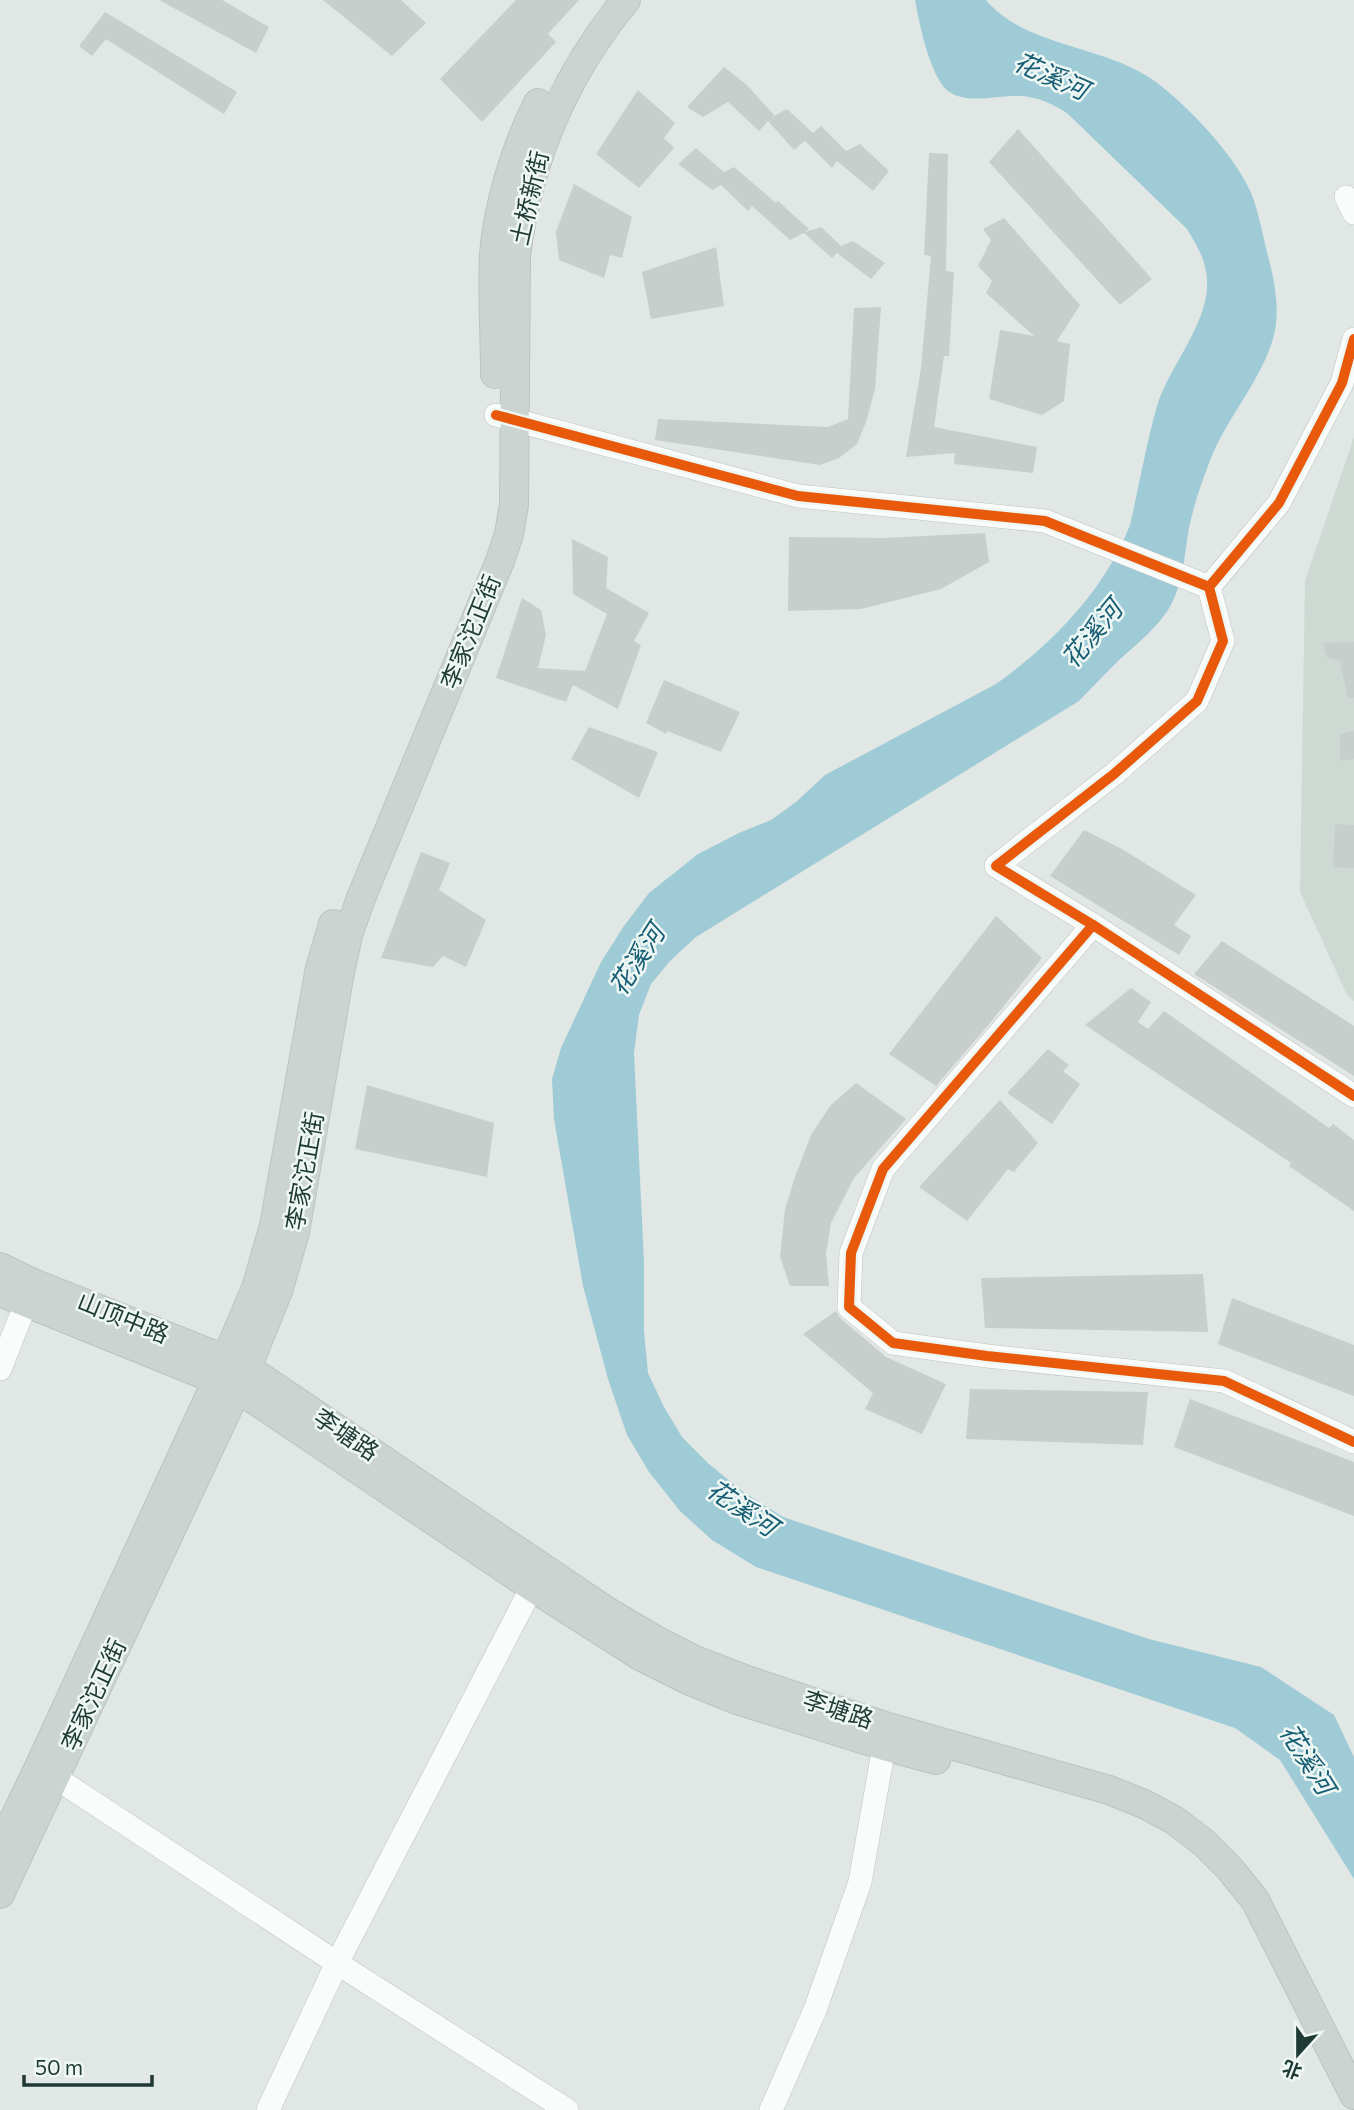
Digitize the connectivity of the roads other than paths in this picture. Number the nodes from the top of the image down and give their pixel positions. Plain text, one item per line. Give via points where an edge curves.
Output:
1 (603, 0) edge
2 (626, 0) edge
3 (1354, 339) edge
4 (505, 417) junction
5 (1209, 587) junction
6 (1093, 925) junction
7 (1354, 1096) edge
8 (0, 1267) edge
9 (0, 1292) edge
10 (26, 1303) junction
11 (0, 1369) edge
12 (232, 1374) junction
13 (1354, 1442) edge
14 (532, 1587) junction
15 (886, 1737) junction
16 (48, 1772) junction
17 (0, 1848) edge
18 (0, 1894) edge
19 (337, 1963) junction
20 (1354, 2095) edge
21 (268, 2110) edge
22 (567, 2110) edge
23 (771, 2110) edge
24 (1341, 2110) edge

1 - 4 main road, 土桥新街 via 536,107 504,197 494,254
2 - 4 main road, 土桥新街 via 571,80 542,144 516,256
3 - 5 street via 1342,383 1279,503
4 - 5 street via 798,496 1045,521
4 - 12 main road, 李家沱正街 via 514,506 509,534 348,935 292,1245 278,1291
5 - 6 street via 1223,640 1197,701 1114,774 996,866
6 - 7 street
6 - 13 street via 883,1170 850,1253 849,1307 893,1343 1224,1381
8 - 12 main road, 山顶中路
9 - 10 main road, 山顶中路
10 - 11 street
10 - 12 main road, 山顶中路
12 - 14 main road, 李塘路
12 - 15 main road, 李塘路 via 654,1639
12 - 16 main road, 李家沱正街
14 - 15 main road, 李塘路 via 640,1656 688,1680 737,1700
14 - 19 street
15 - 20 main road, 李塘路 via 1109,1790 1174,1820 1203,1842 1255,1900
15 - 23 street via 860,1882 815,2010
15 - 24 main road, 李塘路 via 1136,1818 1195,1857 1240,1910
16 - 17 main road, 李家沱正街
16 - 18 main road, 李家沱正街
16 - 19 street
19 - 21 street
19 - 22 street

